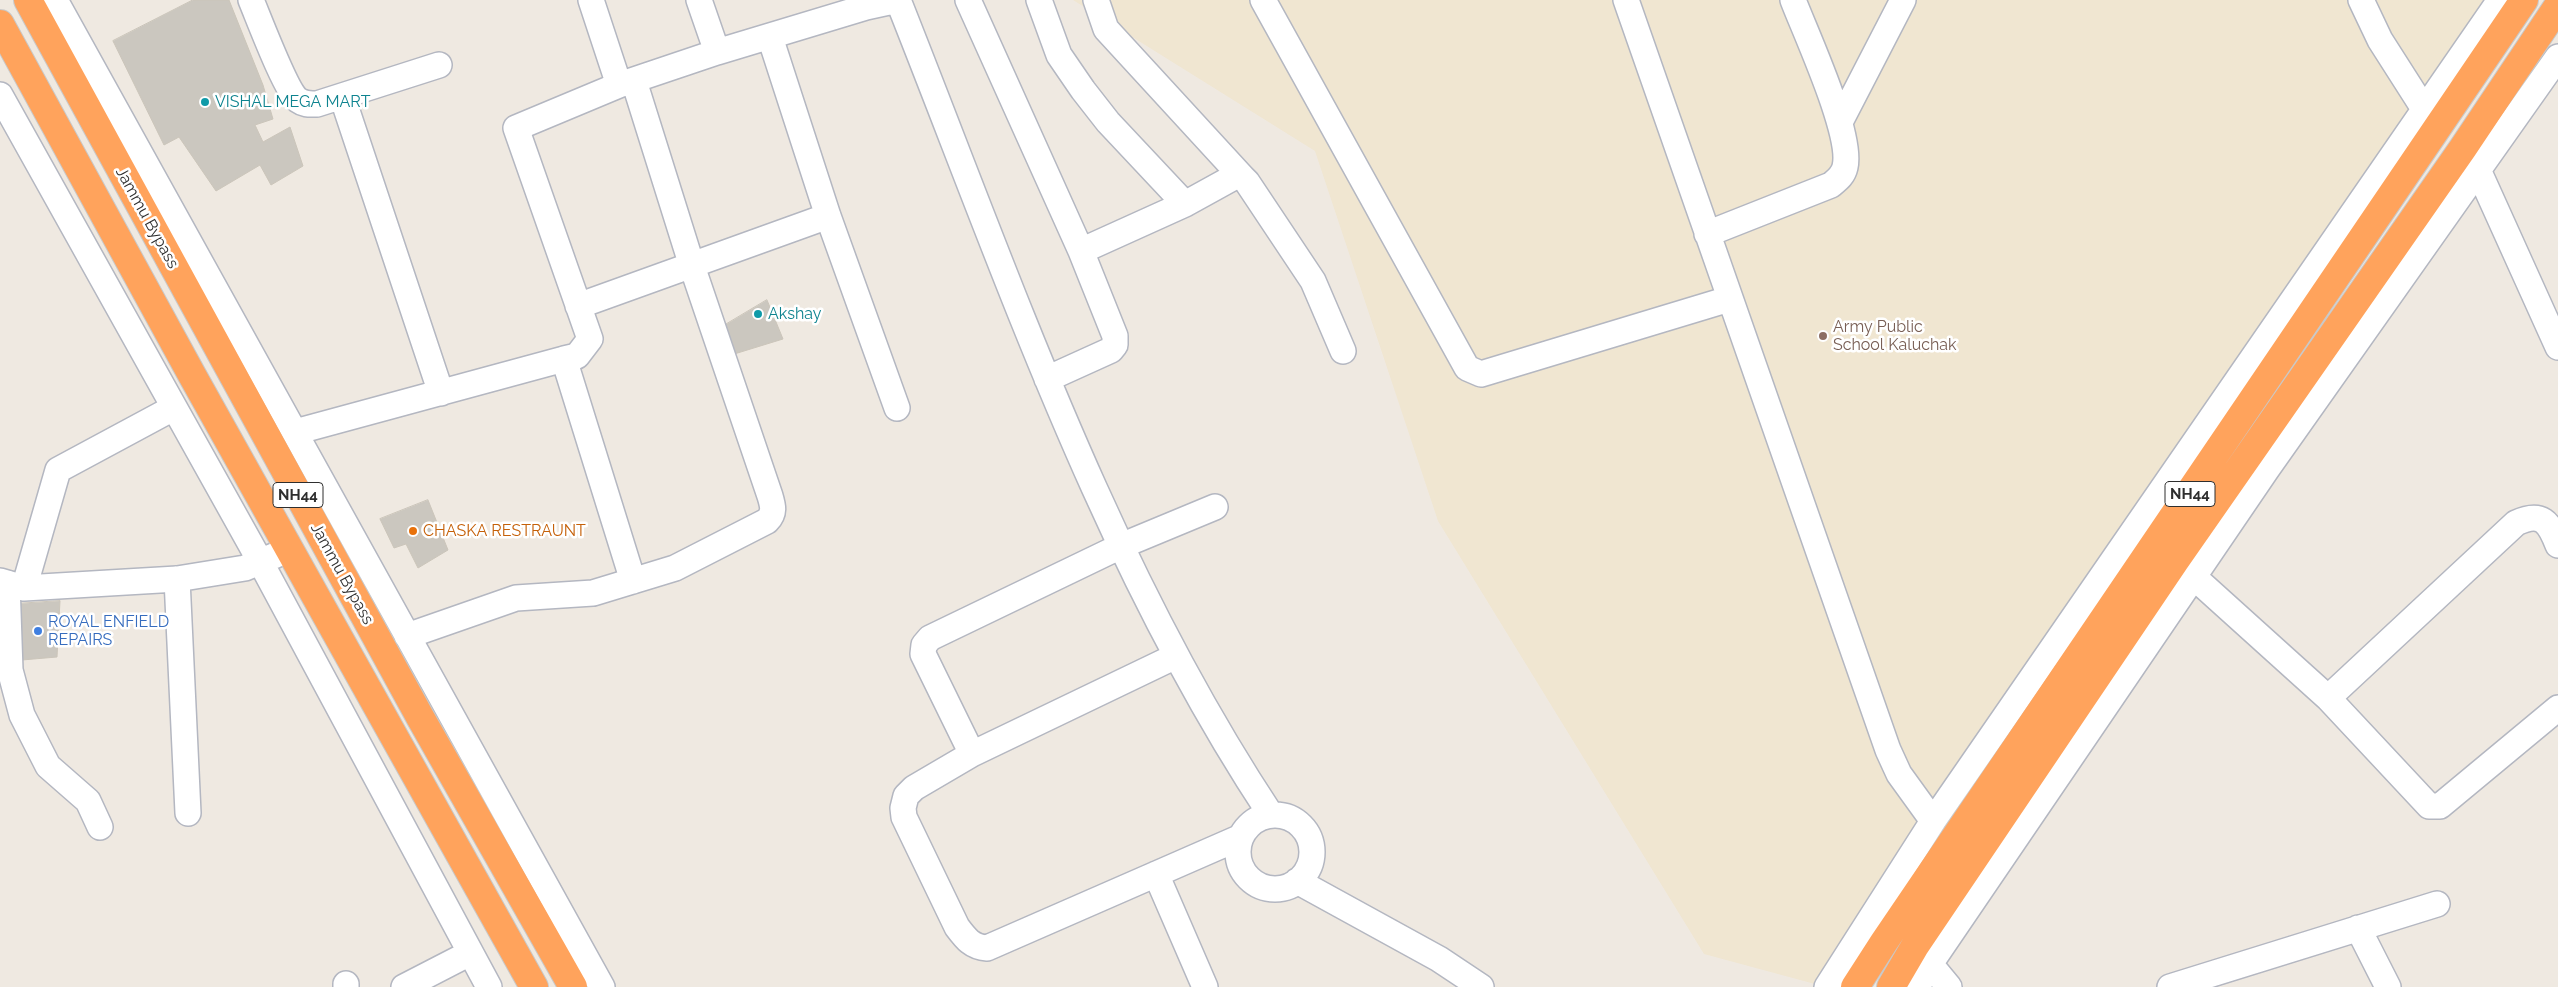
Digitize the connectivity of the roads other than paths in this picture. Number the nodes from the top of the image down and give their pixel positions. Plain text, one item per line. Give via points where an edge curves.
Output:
1 (28, 0) edge
2 (55, 0) edge
3 (251, 0) edge
4 (591, 0) edge
5 (699, 0) edge
6 (898, 0) edge
7 (968, 0) edge
8 (1039, 0) edge
9 (1096, 0) edge
10 (1263, 0) edge
11 (1626, 0) edge
12 (1793, 0) edge
13 (1903, 0) edge
14 (2361, 0) edge
15 (2500, 0) edge
16 (2524, 0) edge
17 (865, 4) edge
18 (2558, 6) edge
19 (0, 24) edge
20 (770, 37) junction
21 (717, 52) junction
22 (2558, 57) edge
23 (439, 65) dead end
24 (627, 83) junction
25 (0, 95) edge
26 (342, 96) junction
27 (2431, 120) junction
28 (1840, 122) junction
29 (0, 127) edge
30 (2479, 172) junction
31 (1242, 177) junction
32 (1185, 204) junction
33 (828, 216) junction
34 (63, 224) junction
35 (1707, 234) junction
36 (1081, 251) junction
37 (692, 266) junction
38 (1729, 299) junction
39 (578, 306) junction
40 (2558, 347) edge
41 (1344, 351) dead end
42 (564, 359) junction
43 (1047, 378) junction
44 (440, 392) junction
45 (897, 408) dead end
46 (164, 413) junction
47 (295, 432) junction
48 (1215, 507) dead end
49 (2558, 545) edge
50 (1121, 546) junction
51 (290, 549) junction
52 (252, 565) junction
53 (2195, 578) junction
54 (177, 579) junction
55 (633, 581) junction
56 (10, 584) edge
57 (407, 636) junction
58 (1176, 656) junction
59 (2328, 698) junction
60 (2558, 708) edge
61 (972, 754) junction
62 (188, 813) dead end
63 (1271, 814) junction
64 (1933, 821) junction
65 (100, 827) dead end
66 (1241, 837) junction
67 (1156, 874) junction
68 (1297, 881) junction
69 (2437, 904) dead end
70 (2358, 928) junction
71 (470, 953) junction
72 (1930, 964) junction
73 (404, 987) edge
74 (488, 987) edge
75 (534, 987) edge
76 (573, 987) edge
77 (602, 987) edge
78 (1205, 987) edge
79 (1482, 987) edge
80 (1827, 987) edge
81 (1856, 987) edge
82 (1891, 987) edge
83 (1917, 987) edge
84 (1949, 987) edge
85 (2170, 987) edge
86 (2388, 987) edge

1 - 76 highway, Jammu Bypass / NH44 via 420,717
2 - 47 street
3 - 26 street via 296,99 306,105
4 - 24 street
5 - 21 street
6 - 17 street
6 - 43 street
7 - 36 street
8 - 32 street via 1059,55 1083,90 1108,122
9 - 31 street via 1106,29
10 - 38 street via 1467,368 1481,374
11 - 35 street
12 - 28 street
13 - 28 street
14 - 27 street via 2380,40
15 - 27 street
16 - 27 highway, NH44
17 - 20 street
18 - 82 highway, NH44 via 2463,148 2169,569 1915,946
19 - 51 highway, Jammu Bypass / NH44
20 - 21 street
20 - 33 street
21 - 24 street
22 - 30 street
23 - 26 street
24 - 37 street
24 - 39 street via 516,128
25 - 34 street
26 - 44 street
27 - 64 street
27 - 81 highway, NH44
28 - 35 street via 1846,154 1841,177 1831,185
29 - 34 street
30 - 40 street
30 - 53 street via 2267,469
31 - 32 street via 1234,177
31 - 41 street via 1313,281
32 - 36 street
33 - 37 street
33 - 45 street
34 - 46 street
34 - 52 street
35 - 38 street
36 - 43 street via 1115,336 1115,344 1111,350
37 - 39 street
37 - 55 street via 772,501 773,515 675,568
38 - 64 street via 1888,750 1899,774
39 - 42 street via 590,339 577,356
42 - 44 street
42 - 55 street
43 - 50 street
44 - 47 street
46 - 52 street
46 - 56 street via 58,470
47 - 57 street
48 - 50 street
49 - 59 street via 2546,522 2527,518 2516,523
50 - 58 street
50 - 61 street via 930,638 924,645 922,654
51 - 52 street
51 - 75 highway, Jammu Bypass / NH44
52 - 54 street
52 - 71 street
53 - 59 street
53 - 72 street
54 - 56 street
54 - 62 street
55 - 57 street via 593,594 516,598
56 - 65 street via 10,670 22,715 48,766 88,800
57 - 77 street
58 - 61 street
58 - 63 street via 1232,757
59 - 60 street via 2429,806 2434,807 2440,806
61 - 67 street via 914,788 906,796 903,808 904,817 967,941 987,948
63 - 66 street via 1248,826
63 - 68 street via 1294,819 1310,838 1311,862
64 - 80 street
66 - 67 street
66 - 68 street via 1240,861 1252,881 1275,889
67 - 78 street
68 - 79 street via 1439,958
69 - 70 street
70 - 85 street
70 - 86 street
71 - 73 street
71 - 74 street
72 - 83 street
72 - 84 street

